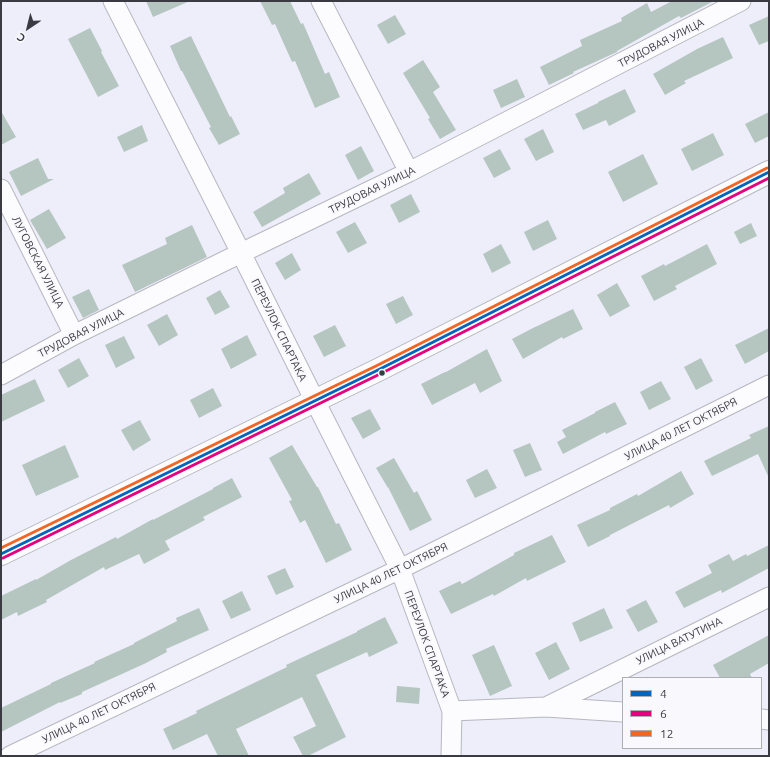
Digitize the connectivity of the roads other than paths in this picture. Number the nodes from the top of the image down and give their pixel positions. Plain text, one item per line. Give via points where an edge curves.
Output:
1 (113, 1) edge
2 (321, 1) edge
3 (741, 1) edge
4 (409, 172) junction
5 (769, 172) edge
6 (1, 189) edge
7 (241, 253) junction
8 (74, 335) junction
9 (1, 375) edge
10 (769, 384) edge
11 (315, 402) junction
12 (1, 554) edge
13 (400, 569) junction
14 (769, 597) edge
15 (546, 707) junction
16 (452, 711) junction
17 (622, 712) edge
18 (10, 756) edge
19 (452, 756) edge

1 - 7 street, ПЕРЕУЛОК СПАРТАКА
2 - 4 street
3 - 4 street, ТРУДОВАЯ УЛИЦА
4 - 7 street, ТРУДОВАЯ УЛИЦА
5 - 11 main road
6 - 8 street, ЛУГОВСКАЯ УЛИЦА
7 - 8 street, ТРУДОВАЯ УЛИЦА
7 - 11 street, ПЕРЕУЛОК СПАРТАКА
8 - 9 street, ТРУДОВАЯ УЛИЦА
10 - 13 street, УЛИЦА 40 ЛЕТ ОКТЯБРЯ
11 - 12 main road
11 - 13 street, ПЕРЕУЛОК СПАРТАКА
13 - 16 street, ПЕРЕУЛОК СПАРТАКА
13 - 18 street, УЛИЦА 40 ЛЕТ ОКТЯБРЯ
14 - 15 street, УЛИЦА ВАТУТИНА
15 - 16 street
15 - 17 street
16 - 19 street, ПЕРЕУЛОК СПАРТАКА

